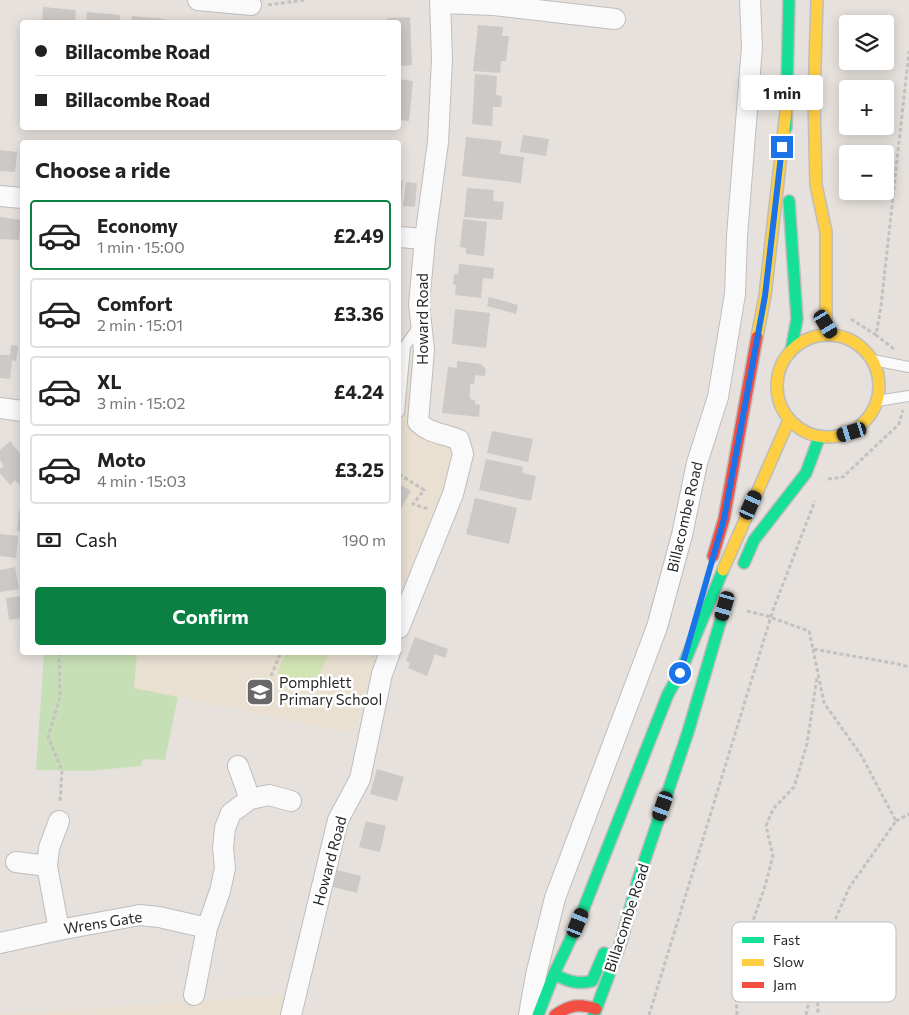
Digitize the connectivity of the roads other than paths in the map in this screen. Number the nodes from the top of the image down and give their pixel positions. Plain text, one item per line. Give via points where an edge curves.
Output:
1 (198, 0) edge
2 (750, 0) edge
3 (789, 0) edge
4 (817, 0) edge
5 (440, 2) edge
6 (251, 6) road end
7 (615, 19) dead end
8 (786, 111) junction
9 (0, 196) edge
10 (20, 198) edge
11 (401, 237) edge
12 (425, 239) junction
13 (421, 323) junction
14 (832, 334) junction
15 (791, 351) junction
16 (873, 360) junction
17 (401, 363) edge
18 (909, 367) edge
19 (908, 396) edge
20 (877, 401) junction
21 (0, 408) edge
22 (20, 411) edge
23 (790, 420) junction
24 (819, 438) junction
25 (739, 573) dead end
26 (732, 589) dead end
27 (401, 623) edge
28 (389, 655) edge
29 (680, 673) junction
30 (238, 766) dead end
31 (250, 799) junction
32 (291, 801) dead end
33 (59, 821) road end
34 (16, 862) dead end
35 (47, 866) junction
36 (638, 880) junction
37 (207, 928) junction
38 (60, 930) junction
39 (0, 943) edge
40 (540, 958) junction
41 (554, 974) junction
42 (194, 995) dead end
43 (595, 1012) edge
44 (291, 1015) edge
45 (529, 1015) edge
46 (538, 1015) edge
47 (555, 1015) edge

1 - 6 street
2 - 40 street, Billacombe Road via 752,47 734,294 718,397 697,463 657,627 555,898
3 - 8 main road
4 - 14 main road via 816,185 826,232 826,324
5 - 7 street
5 - 12 street, Howard Road via 442,60 438,142
8 - 15 main road via 796,319
8 - 29 main road via 765,296 724,519
9 - 10 street
11 - 12 street
12 - 13 street, Howard Road
13 - 17 lane via 405,346
13 - 27 street, Howard Road via 424,350 418,422 426,430 459,440 463,454 453,494
14 - 15 main road via 815,336 799,343
14 - 16 main road via 848,338
15 - 23 main road via 779,371 777,388 780,405
16 - 18 lane
16 - 20 main road via 879,376
19 - 20 lane
20 - 24 main road via 866,422 852,432
21 - 22 street
23 - 24 main road
23 - 29 main road
24 - 25 main road via 806,473 754,540
26 - 36 main road, Billacombe Road
28 - 44 street, Howard Road via 360,779 338,820
29 - 41 main road via 668,694 578,923
30 - 31 street
31 - 32 street via 269,795
31 - 37 street via 231,814 225,828 225,868
33 - 35 street via 49,848
34 - 35 street
35 - 38 street
36 - 41 main road via 592,981 571,983
36 - 43 main road, Billacombe Road via 621,942
37 - 38 street, Wrens Gate via 140,916
37 - 42 street
38 - 39 street, Wrens Gate
40 - 41 street
40 - 45 street, Billacombe Road
41 - 46 main road
43 - 47 main road via 582,1004 574,1004

